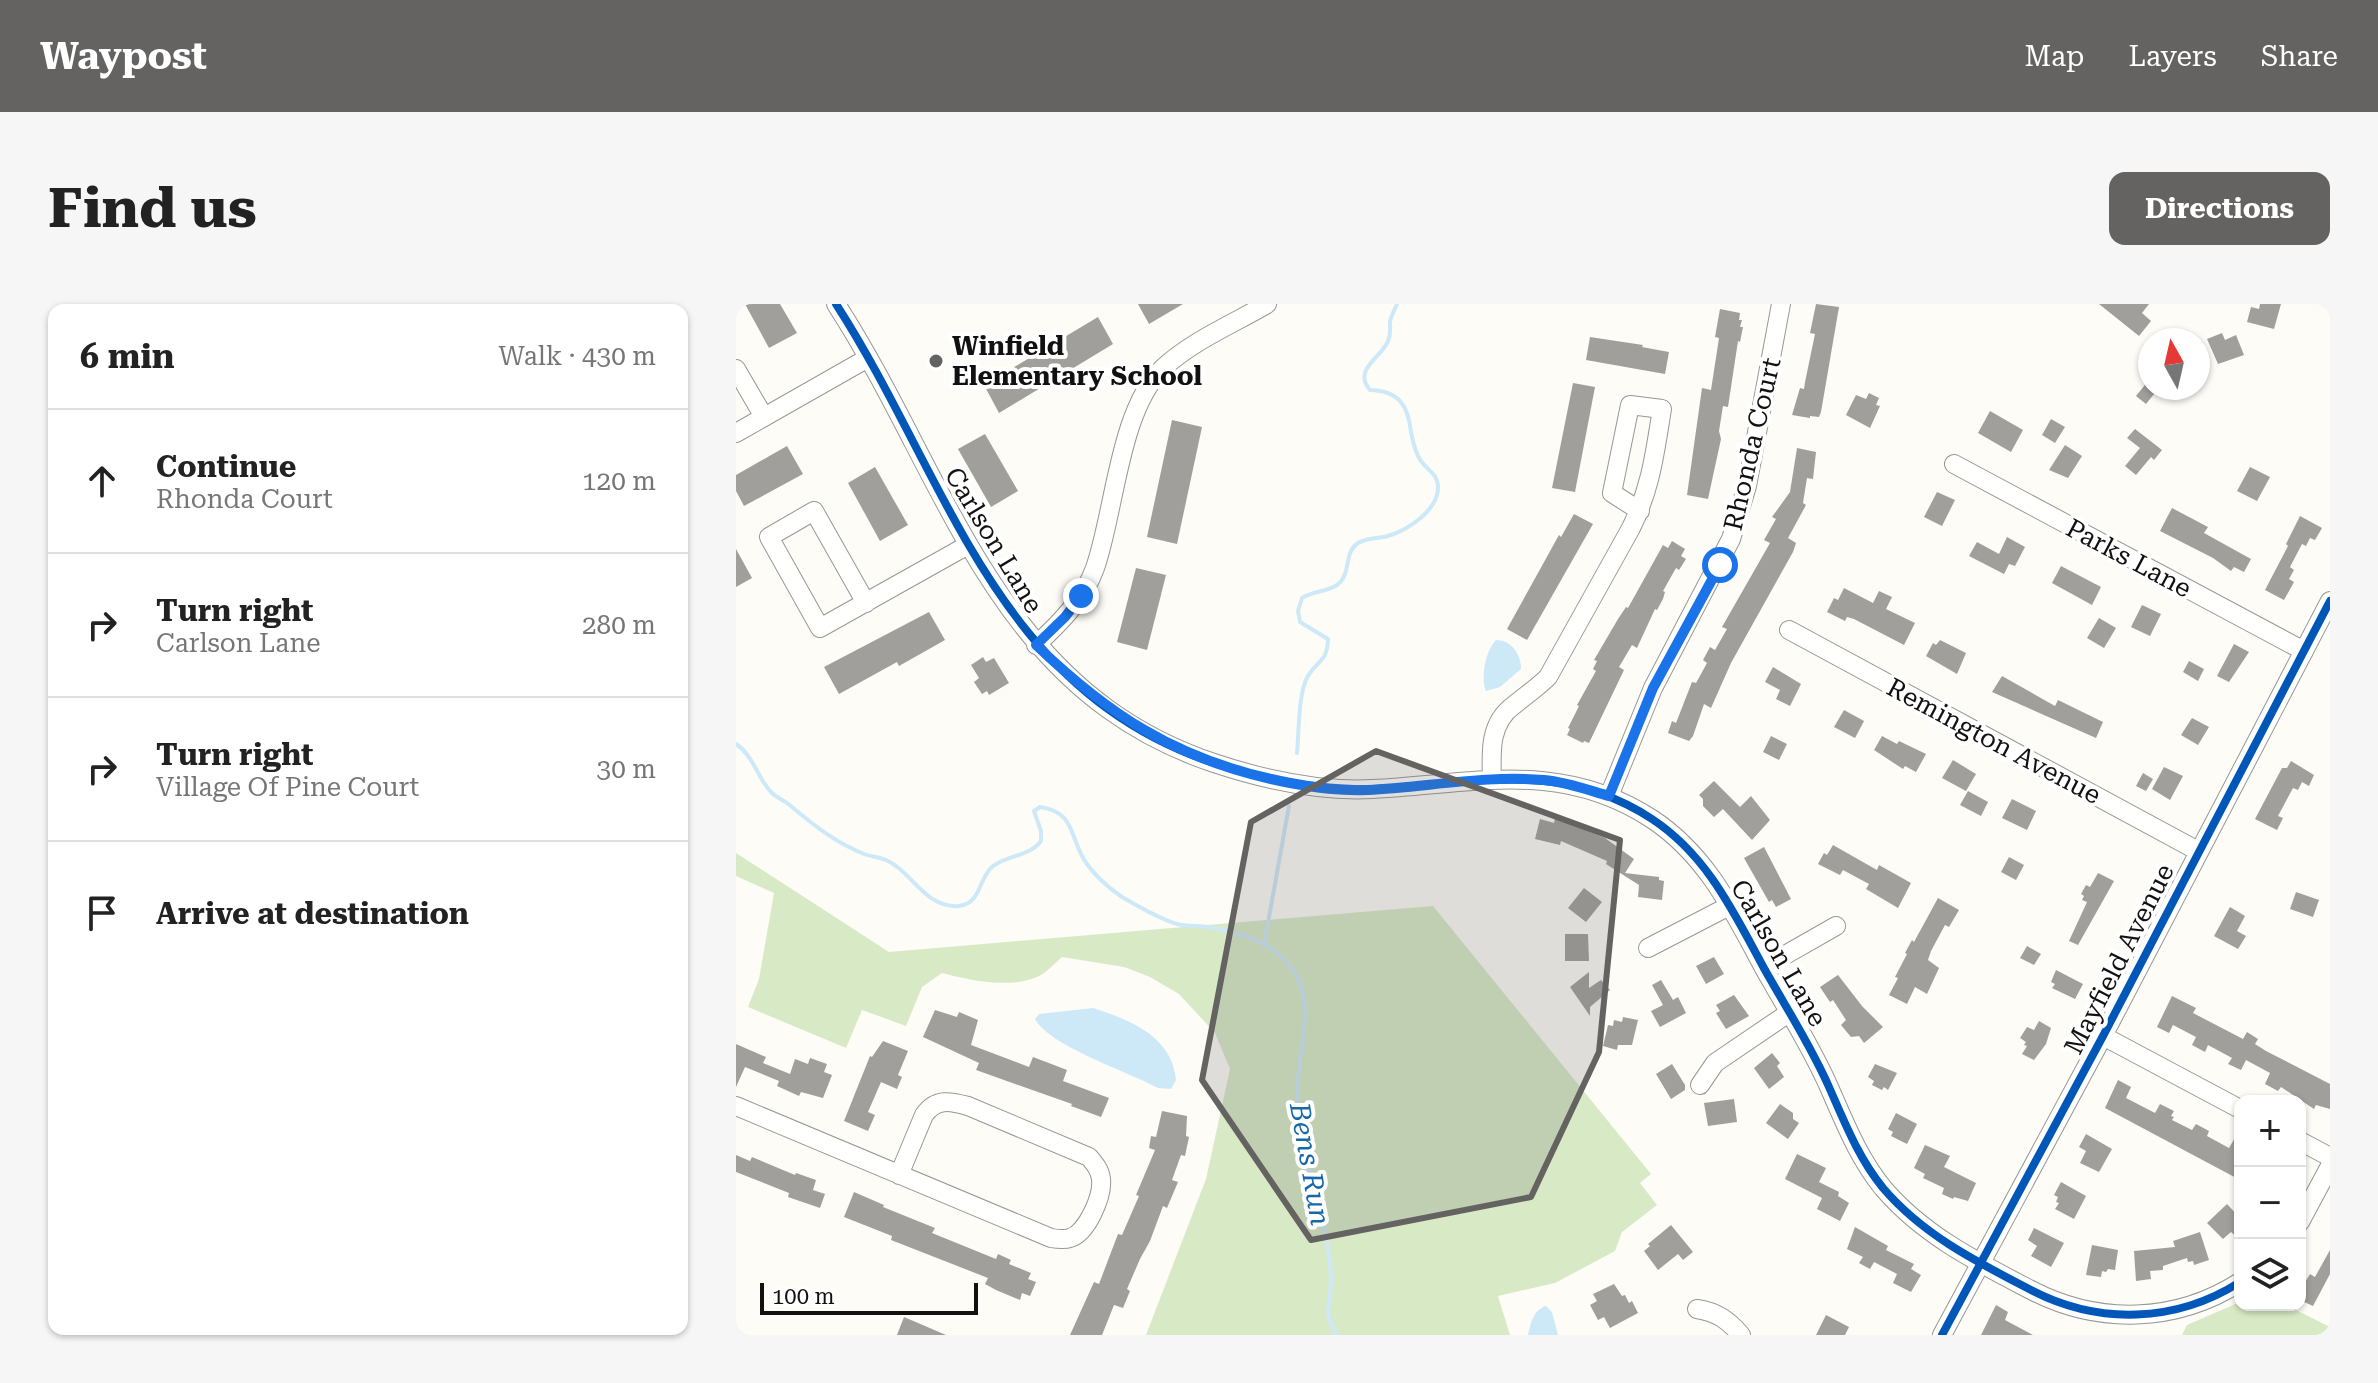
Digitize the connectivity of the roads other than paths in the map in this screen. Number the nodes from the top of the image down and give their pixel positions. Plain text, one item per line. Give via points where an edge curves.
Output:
1 (1267, 304) edge
2 (1781, 304) edge
3 (844, 307) edge
4 (868, 358) junction
5 (736, 369) edge
6 (764, 417) junction
7 (736, 433) edge
8 (1954, 464) dead end
9 (1640, 511) junction
10 (968, 545) junction
11 (2330, 601) edge
12 (866, 603) junction
13 (1789, 630) dead end
14 (1036, 645) junction
15 (2304, 651) junction
16 (1492, 780) junction
17 (1609, 796) junction
18 (2198, 851) junction
19 (1731, 905) junction
20 (1836, 926) dead end
21 (1648, 948) dead end
22 (1764, 967) junction
23 (1790, 1012) junction
24 (2103, 1036) junction
25 (1700, 1085) dead end
26 (736, 1106) edge
27 (2234, 1106) edge
28 (2306, 1144) edge
29 (2330, 1157) edge
30 (2330, 1166) edge
31 (899, 1175) junction
32 (2306, 1211) edge
33 (1981, 1263) junction
34 (2234, 1285) edge
35 (1697, 1309) dead end
36 (1741, 1335) edge
37 (1942, 1335) edge

1 - 14 street via 1184,351 1146,390 1134,415 1094,569 1065,617
2 - 17 street, Rhonda Court via 1740,513 1720,565 1653,688
3 - 4 street, Carlson Lane
4 - 6 street
4 - 10 street, Carlson Lane
5 - 6 street
6 - 7 street
8 - 15 street, Parks Lane
9 - 9 street via 1651,482 1662,409 1630,405 1612,493
9 - 16 street via 1548,677 1498,724 1491,747
10 - 12 street
10 - 14 street, Carlson Lane
11 - 15 street, Mayfield Avenue
12 - 12 street via 820,628 769,537 814,511
13 - 18 street, Remington Avenue
14 - 16 street, Carlson Lane via 1081,687 1152,735 1239,772 1363,790
15 - 18 street, Mayfield Avenue
16 - 17 street, Carlson Lane via 1548,780
17 - 19 street, Carlson Lane via 1682,842
18 - 24 street, Mayfield Avenue
19 - 21 street
19 - 22 street, Carlson Lane
20 - 22 street
22 - 23 street, Carlson Lane
23 - 25 street via 1715,1063
23 - 33 street, Carlson Lane via 1860,1156 1880,1184 1931,1234
24 - 27 street
24 - 33 street, Mayfield Avenue
26 - 31 street
28 - 29 street
30 - 32 street
31 - 31 street via 1067,1240 1087,1225 1102,1188 1098,1166 1089,1157 948,1100 924,1115
33 - 34 street, Carlson Lane via 2075,1309 2124,1315 2165,1312
33 - 37 street, Mayfield Avenue
35 - 36 street via 1725,1319

